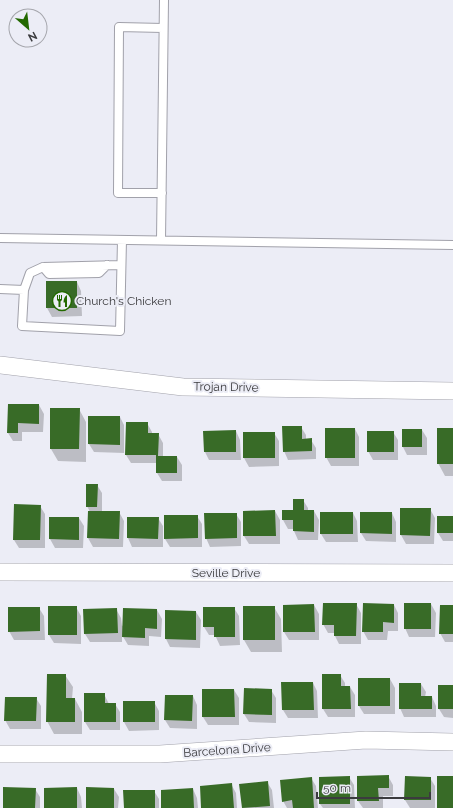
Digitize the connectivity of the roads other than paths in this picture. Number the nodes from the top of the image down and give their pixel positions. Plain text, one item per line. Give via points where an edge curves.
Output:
1 (164, 0) edge
2 (163, 28) junction
3 (162, 193) junction
4 (0, 238) edge
5 (122, 240) junction
6 (161, 240) junction
7 (453, 245) edge
8 (121, 265) junction
9 (0, 289) edge
10 (24, 290) junction
11 (0, 365) edge
12 (453, 391) edge
13 (0, 572) edge
14 (453, 573) edge
15 (453, 742) edge
16 (0, 754) edge

1 - 2 lane
2 - 3 lane
2 - 3 lane via 119,27 118,193
3 - 6 lane
4 - 5 lane
5 - 6 lane
5 - 8 lane
6 - 7 lane
8 - 10 lane via 43,267 30,273
8 - 10 lane via 120,331 22,326
9 - 10 lane
11 - 12 street, Trojan Drive via 183,387
13 - 14 street, Seville Drive
15 - 16 street, Barcelona Drive via 366,740 160,754

